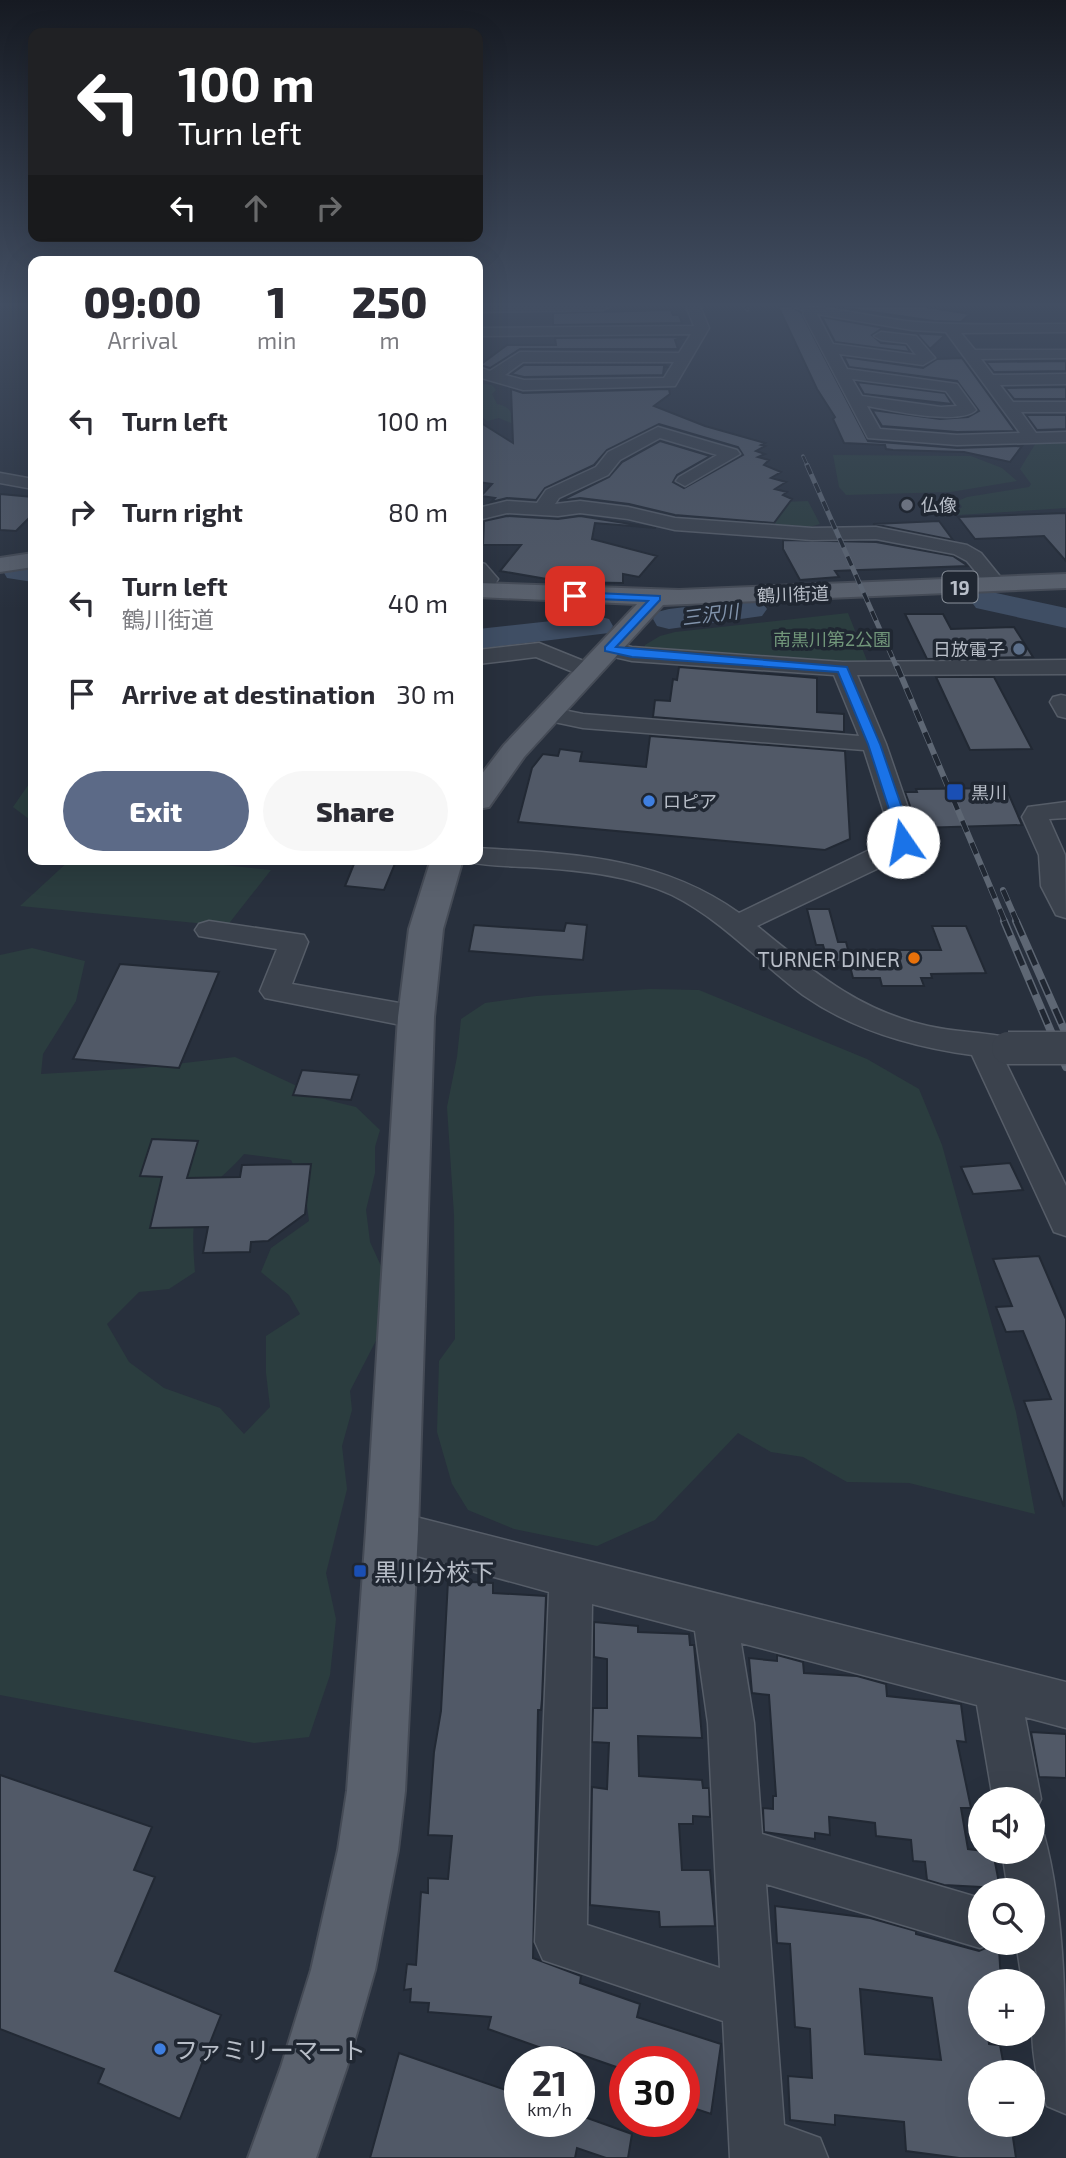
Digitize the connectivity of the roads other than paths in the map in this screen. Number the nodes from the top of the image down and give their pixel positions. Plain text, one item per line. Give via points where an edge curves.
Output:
1 (860, 407) edge
2 (904, 407) edge
3 (966, 407) edge
4 (1066, 407) edge
5 (1009, 408) joint
6 (1031, 437) junction
7 (1066, 437) edge
8 (0, 478) edge
9 (685, 481) dead end
10 (28, 483) edge
11 (543, 509) junction
12 (483, 513) edge
13 (28, 561) edge
14 (0, 565) edge
15 (1066, 581) edge
16 (483, 583) edge
17 (997, 585) junction
18 (656, 598) junction
19 (609, 649) junction
20 (483, 656) edge
21 (1066, 667) edge
22 (843, 669) junction
23 (588, 671) junction
24 (548, 714) junction
25 (874, 744) junction
26 (483, 792) edge
27 (1066, 810) edge
28 (483, 856) edge
29 (445, 865) edge
30 (1062, 893) edge
31 (737, 925) junction
32 (209, 930) dead end
33 (416, 1017) junction
34 (995, 1047) junction
35 (1066, 1048) edge
36 (1066, 1222) edge
37 (392, 1531) junction
38 (571, 1579) junction
39 (715, 1616) junction
40 (997, 1687) junction
41 (1066, 1705) edge
42 (1015, 1787) edge
43 (738, 1851) junction
44 (968, 1919) edge
45 (1041, 1955) edge
46 (748, 2003) junction
47 (1066, 2087) edge
48 (772, 2153) edge
49 (282, 2158) edge

1 - 6 street via 874,434 957,440
2 - 3 street via 941,412 968,410
4 - 5 street
5 - 6 street
6 - 7 street
8 - 10 street
9 - 11 street via 731,454 658,432 620,452 602,471 552,494
11 - 12 street via 507,507
11 - 17 street via 601,508 675,524 812,534 876,533 960,549 974,557
13 - 14 main road
15 - 17 main road, 鶴川街道 / 19
16 - 18 main road, 鶴川街道 / 19
17 - 18 main road, 鶴川街道 / 19
18 - 19 main road
19 - 22 street
19 - 23 main road
20 - 23 street via 539,650
21 - 22 street
22 - 25 street
23 - 24 main road
24 - 25 street via 583,721
24 - 26 main road
25 - 31 street via 903,842
27 - 30 street via 1037,812 1035,817
28 - 31 street via 589,864 638,873 689,893
29 - 33 main road via 426,929
31 - 34 street via 814,988 848,1008 916,1035
32 - 33 street via 294,942 275,991
33 - 37 main road
34 - 35 street, bridge
34 - 36 street
37 - 38 street
37 - 49 main road via 376,1791 368,1850 343,1970
38 - 39 street
38 - 46 street via 561,1942
39 - 40 street
39 - 43 street via 731,1723
40 - 41 street
40 - 42 street
43 - 44 street
43 - 46 street
45 - 47 street
46 - 48 street

